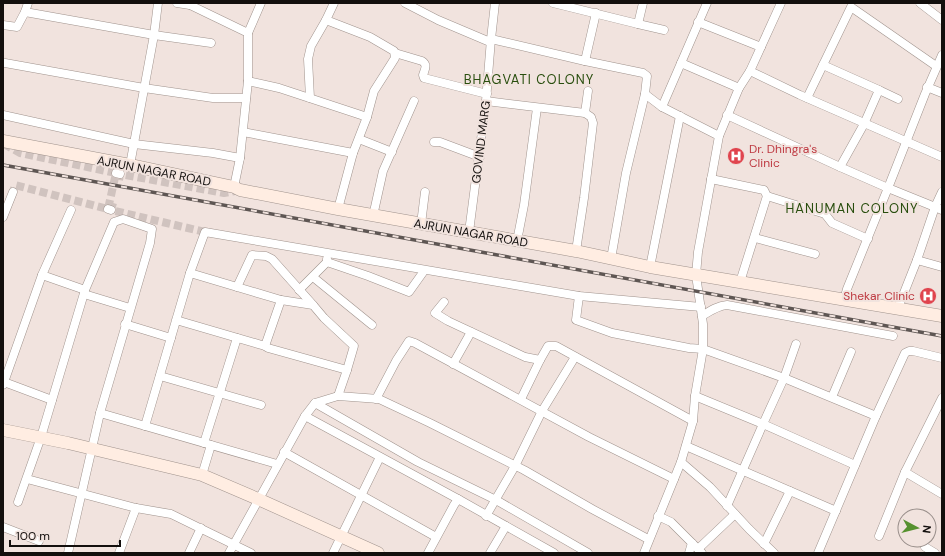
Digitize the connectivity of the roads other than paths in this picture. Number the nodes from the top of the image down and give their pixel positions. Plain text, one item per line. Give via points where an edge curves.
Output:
1 (28, 3) edge
2 (158, 3) edge
3 (177, 3) edge
4 (261, 3) edge
5 (334, 3) edge
6 (405, 3) edge
7 (495, 3) edge
8 (553, 3) edge
9 (643, 3) edge
10 (707, 3) edge
11 (920, 3) edge
12 (190, 4) edge
13 (779, 4) edge
14 (848, 5) edge
15 (25, 12) junction
16 (596, 14) junction
17 (326, 20) junction
18 (942, 20) edge
19 (698, 22) junction
20 (3, 24) edge
21 (638, 24) junction
22 (664, 30) dead end
23 (248, 33) junction
24 (154, 35) junction
25 (490, 40) junction
26 (211, 43) dead end
27 (761, 47) junction
28 (395, 53) junction
29 (942, 55) edge
30 (585, 61) junction
31 (5, 63) dead end
32 (681, 63) junction
33 (823, 65) junction
34 (936, 66) junction
35 (750, 71) junction
36 (248, 81) junction
37 (928, 87) junction
38 (144, 88) junction
39 (739, 88) junction
40 (879, 90) junction
41 (588, 91) dead end
42 (942, 93) edge
43 (645, 94) junction
44 (487, 97) junction
45 (246, 98) junction
46 (310, 98) junction
47 (807, 98) junction
48 (898, 99) dead end
49 (414, 101) dead end
50 (662, 107) junction
51 (537, 108) junction
52 (585, 113) junction
53 (3, 115) edge
54 (727, 115) junction
55 (680, 116) junction
56 (367, 117) junction
57 (864, 124) junction
58 (243, 132) junction
59 (719, 136) junction
60 (359, 139) junction
61 (3, 141) edge
62 (434, 142) dead end
63 (906, 142) junction
64 (134, 144) junction
65 (392, 152) junction
66 (353, 153) junction
67 (480, 157) junction
68 (942, 157) edge
69 (240, 158) junction
70 (130, 165) junction
71 (840, 167) junction
72 (711, 179) junction
73 (234, 187) junction
74 (888, 188) junction
75 (13, 192) dead end
76 (425, 192) dead end
77 (942, 192) edge
78 (767, 196) junction
79 (939, 209) edge
80 (71, 210) dead end
81 (338, 210) junction
82 (373, 216) junction
83 (3, 217) edge
84 (421, 224) junction
85 (469, 232) junction
86 (755, 238) junction
87 (868, 238) junction
88 (517, 241) junction
89 (576, 251) junction
90 (815, 254) dead end
91 (327, 258) junction
92 (611, 259) junction
93 (917, 260) junction
94 (650, 267) junction
95 (942, 267) edge
96 (424, 271) junction
97 (190, 273) junction
98 (42, 275) junction
99 (696, 275) junction
100 (313, 277) junction
101 (740, 282) junction
102 (237, 287) junction
103 (299, 290) junction
104 (84, 292) junction
105 (579, 296) junction
106 (281, 300) junction
107 (844, 300) junction
108 (444, 302) dead end
109 (313, 305) junction
110 (701, 307) junction
111 (130, 308) junction
112 (898, 308) junction
113 (702, 316) junction
114 (942, 316) edge
115 (176, 320) junction
116 (125, 324) junction
117 (372, 325) dead end
118 (471, 332) junction
119 (893, 336) dead end
120 (171, 338) junction
121 (237, 338) junction
122 (796, 344) dead end
123 (266, 346) junction
124 (704, 349) junction
125 (850, 352) dead end
126 (575, 357) junction
127 (942, 358) edge
128 (540, 360) junction
129 (453, 364) junction
130 (348, 370) junction
131 (160, 376) junction
132 (784, 378) junction
133 (4, 383) edge
134 (219, 393) junction
135 (338, 396) junction
136 (695, 396) junction
137 (832, 397) junction
138 (942, 398) edge
139 (376, 399) junction
140 (521, 399) junction
141 (52, 400) junction
142 (315, 402) junction
143 (261, 405) dead end
144 (542, 411) junction
145 (100, 413) junction
146 (305, 416) junction
147 (876, 416) junction
148 (693, 421) junction
149 (763, 424) junction
150 (145, 426) junction
151 (3, 430) edge
152 (41, 437) junction
153 (207, 444) junction
154 (686, 446) junction
155 (91, 448) junction
156 (284, 452) junction
157 (380, 457) junction
158 (681, 462) junction
159 (277, 464) junction
160 (855, 465) junction
161 (515, 466) junction
162 (742, 471) junction
163 (905, 472) junction
164 (202, 475) junction
165 (27, 479) junction
166 (674, 479) junction
167 (790, 491) junction
168 (81, 493) junction
169 (942, 494) edge
170 (361, 496) junction
171 (258, 499) junction
172 (458, 499) junction
173 (496, 500) junction
174 (18, 502) dead end
175 (727, 506) junction
176 (136, 508) junction
177 (836, 511) junction
178 (735, 514) junction
179 (486, 516) junction
180 (658, 516) junction
181 (506, 526) junction
182 (3, 527) edge
183 (201, 528) junction
184 (341, 536) junction
185 (879, 536) dead end
186 (436, 537) junction
187 (648, 539) junction
188 (39, 541) dead end
189 (692, 543) junction
190 (764, 544) junction
191 (233, 545) junction
192 (700, 551) edge
193 (68, 553) edge
194 (119, 553) edge
195 (189, 553) edge
196 (228, 553) edge
197 (251, 553) edge
198 (333, 553) edge
199 (378, 553) edge
200 (428, 553) edge
201 (490, 553) edge
202 (554, 553) edge
203 (588, 553) edge
204 (644, 553) edge
205 (689, 553) edge
206 (774, 553) edge
207 (818, 553) edge

1 - 15 street
2 - 24 street
3 - 12 street
4 - 23 street
5 - 17 street
6 - 25 street via 438,20
7 - 25 street, GOVIND MARG
8 - 16 street
9 - 21 street
10 - 19 street
11 - 18 street
12 - 23 street
13 - 27 street
14 - 33 street
14 - 34 street
15 - 20 street via 17,27
15 - 24 street
16 - 21 street
16 - 30 street
17 - 28 street via 370,37
17 - 46 street via 311,46 308,59
19 - 27 street
19 - 32 street
21 - 22 street
23 - 36 street
24 - 26 street
24 - 38 street
25 - 30 street
25 - 44 street, GOVIND MARG
27 - 35 street
28 - 44 street via 425,63 424,78
28 - 56 street via 395,58 374,91
29 - 34 street
30 - 43 street via 643,73 647,76
31 - 38 street
32 - 39 street
32 - 50 street
33 - 40 street
33 - 47 street
34 - 37 street
35 - 39 street
35 - 47 street
36 - 45 street
36 - 46 street
37 - 42 street
37 - 63 street
38 - 45 street via 213,98
38 - 64 street
39 - 54 street
40 - 48 street
40 - 57 street
41 - 52 street
43 - 50 street
43 - 92 street via 626,173
44 - 51 street
44 - 67 street, GOVIND MARG
45 - 58 street
46 - 56 street
47 - 57 street
49 - 65 street
50 - 55 street
51 - 52 street
51 - 88 street
52 - 89 street via 591,117 593,123
53 - 64 street
54 - 59 street
54 - 71 street
55 - 59 street
55 - 94 street
56 - 60 street
57 - 63 street
57 - 71 street
58 - 66 street
58 - 69 street
59 - 72 street
60 - 65 street
60 - 66 street
61 - 70 street, AJRUN NAGAR ROAD
62 - 67 street
63 - 68 street
63 - 74 street
64 - 69 street
64 - 70 street
65 - 82 street via 383,171
66 - 81 street
67 - 85 street, GOVIND MARG
69 - 73 street
70 - 73 street, AJRUN NAGAR ROAD
71 - 74 street
72 - 78 street via 764,190
72 - 99 street
73 - 81 street, AJRUN NAGAR ROAD
74 - 79 street
74 - 87 street
75 - 83 street
76 - 84 street
77 - 79 street
78 - 86 street
78 - 87 street via 825,214 832,224
79 - 93 street
80 - 98 street
81 - 82 street, AJRUN NAGAR ROAD
82 - 84 street, AJRUN NAGAR ROAD
84 - 85 street, AJRUN NAGAR ROAD
85 - 88 street, AJRUN NAGAR ROAD
86 - 90 street
86 - 101 street
87 - 107 street
88 - 89 street, AJRUN NAGAR ROAD
89 - 92 street, AJRUN NAGAR ROAD
91 - 96 street
91 - 96 street via 409,292
91 - 97 street via 205,232
91 - 100 street
92 - 94 street, AJRUN NAGAR ROAD
93 - 95 street
93 - 112 street
94 - 99 street, AJRUN NAGAR ROAD
96 - 105 street
97 - 102 street
97 - 115 street
98 - 104 street
98 - 133 street
99 - 101 street, AJRUN NAGAR ROAD
99 - 110 street
100 - 103 street
100 - 117 street
101 - 107 street, AJRUN NAGAR ROAD
102 - 103 street via 252,255 272,259
102 - 106 street
103 - 109 street
104 - 111 street
104 - 111 street via 114,222 123,219 152,229
104 - 141 street
105 - 110 street
105 - 124 street via 576,320 612,333
106 - 109 street
106 - 123 street
107 - 112 street, AJRUN NAGAR ROAD
108 - 118 street via 435,314
109 - 130 street via 354,346
110 - 113 street
111 - 116 street
112 - 114 street, AJRUN NAGAR ROAD
113 - 119 street via 714,308 727,305
113 - 124 street
115 - 120 street
115 - 121 street
116 - 120 street
116 - 145 street
118 - 128 street via 525,357
118 - 129 street
120 - 131 street
121 - 123 street
121 - 134 street
122 - 132 street
123 - 130 street
124 - 132 street
124 - 136 street
125 - 137 street
126 - 128 street via 556,346 548,346
126 - 144 street
126 - 148 street
127 - 147 street via 913,351 905,353
128 - 140 street
129 - 139 street via 409,341
129 - 140 street
130 - 135 street
131 - 134 street
131 - 150 street
132 - 137 street
132 - 149 street
133 - 141 street
134 - 143 street
134 - 153 street
135 - 139 street
135 - 142 street
136 - 148 street
136 - 149 street
137 - 147 street
138 - 163 street
139 - 161 street
140 - 144 street
141 - 152 street
142 - 146 street
142 - 173 street via 418,462
144 - 161 street
144 - 166 street
145 - 150 street
145 - 155 street
146 - 156 street
146 - 157 street
147 - 160 street
148 - 154 street
149 - 160 street
149 - 162 street
150 - 153 street
151 - 152 street
152 - 155 street
152 - 165 street
153 - 159 street
153 - 164 street
154 - 158 street
154 - 162 street
155 - 164 street
155 - 168 street
156 - 159 street
156 - 170 street
157 - 170 street
157 - 172 street
158 - 166 street
158 - 175 street
159 - 171 street
160 - 177 street
161 - 173 street
161 - 187 street
162 - 167 street
162 - 175 street
163 - 169 street
163 - 185 street
164 - 171 street
165 - 168 street
165 - 174 street
166 - 180 street
167 - 177 street
167 - 190 street
168 - 176 street
168 - 193 street
170 - 184 street
170 - 186 street
171 - 184 street
171 - 191 street
172 - 179 street
172 - 186 street
173 - 179 street
173 - 203 street
175 - 178 street
176 - 183 street via 171,514
176 - 194 street
177 - 207 street
178 - 190 street
178 - 192 street
179 - 181 street
180 - 187 street
180 - 189 street via 671,522
181 - 201 street
181 - 202 street
182 - 188 street
183 - 191 street
183 - 195 street
184 - 198 street
184 - 199 street
186 - 200 street
187 - 204 street
189 - 192 street
189 - 205 street
190 - 206 street
191 - 196 street
191 - 197 street

